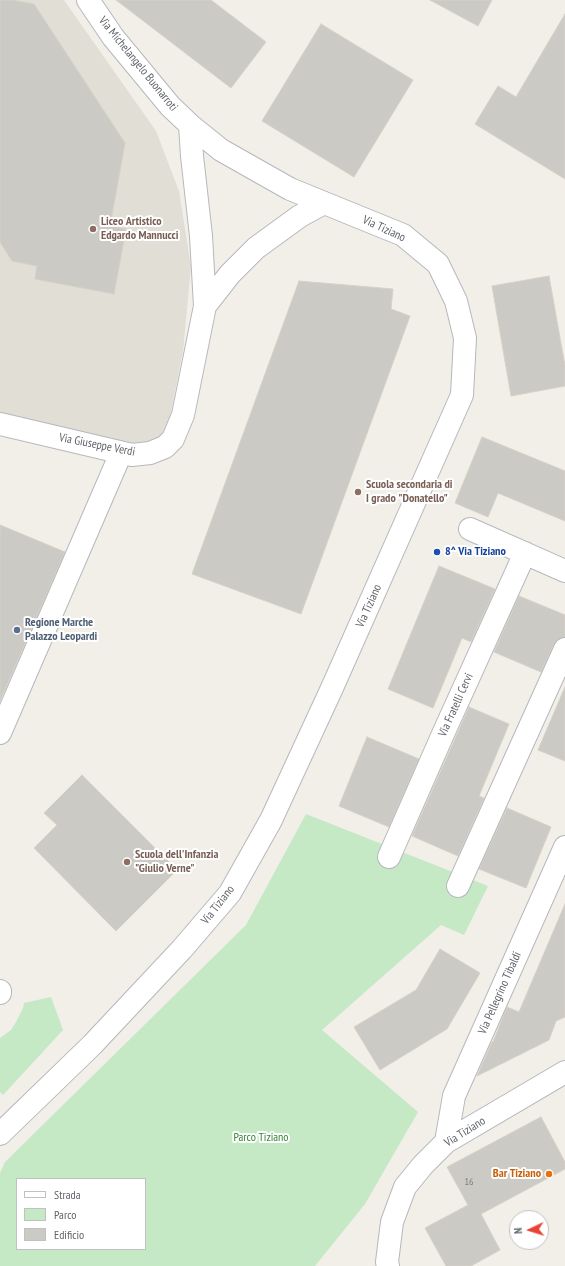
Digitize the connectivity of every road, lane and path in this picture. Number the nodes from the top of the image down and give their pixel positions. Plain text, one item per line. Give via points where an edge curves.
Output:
1 (88, 0) edge
2 (190, 125) junction
3 (324, 203) junction
4 (205, 306) junction
5 (0, 424) edge
6 (121, 453) junction
7 (470, 529) dead end
8 (525, 554) junction
9 (565, 571) edge
10 (565, 649) edge
11 (0, 733) edge
12 (565, 847) edge
13 (389, 857) dead end
14 (458, 886) dead end
15 (565, 1072) edge
16 (0, 1134) edge
17 (446, 1142) junction
18 (388, 1266) edge

1 - 2 street, Via Michelangelo Buonarroti via 113,37 170,106
2 - 3 street, Via Tiziano via 221,150 290,189
2 - 4 street, Via Giuseppe Verdi
3 - 4 street, Via Giuseppe Verdi via 300,216 256,248 230,274
3 - 16 street, Via Tiziano via 403,235 438,264 456,301 466,338 462,395 342,667 271,820 230,893 182,949 92,1045
4 - 6 street, Via Giuseppe Verdi via 183,415 173,439 165,447 150,453
5 - 6 street, Via Giuseppe Verdi
6 - 11 street
7 - 8 street
8 - 9 street
8 - 13 street, Via Fratelli Cervi
10 - 14 street
12 - 17 street, Via Pellegrino Tibaldi via 454,1096
15 - 17 street, Via Tiziano
17 - 18 street, Via Tiziano via 423,1164 405,1187 392,1222

